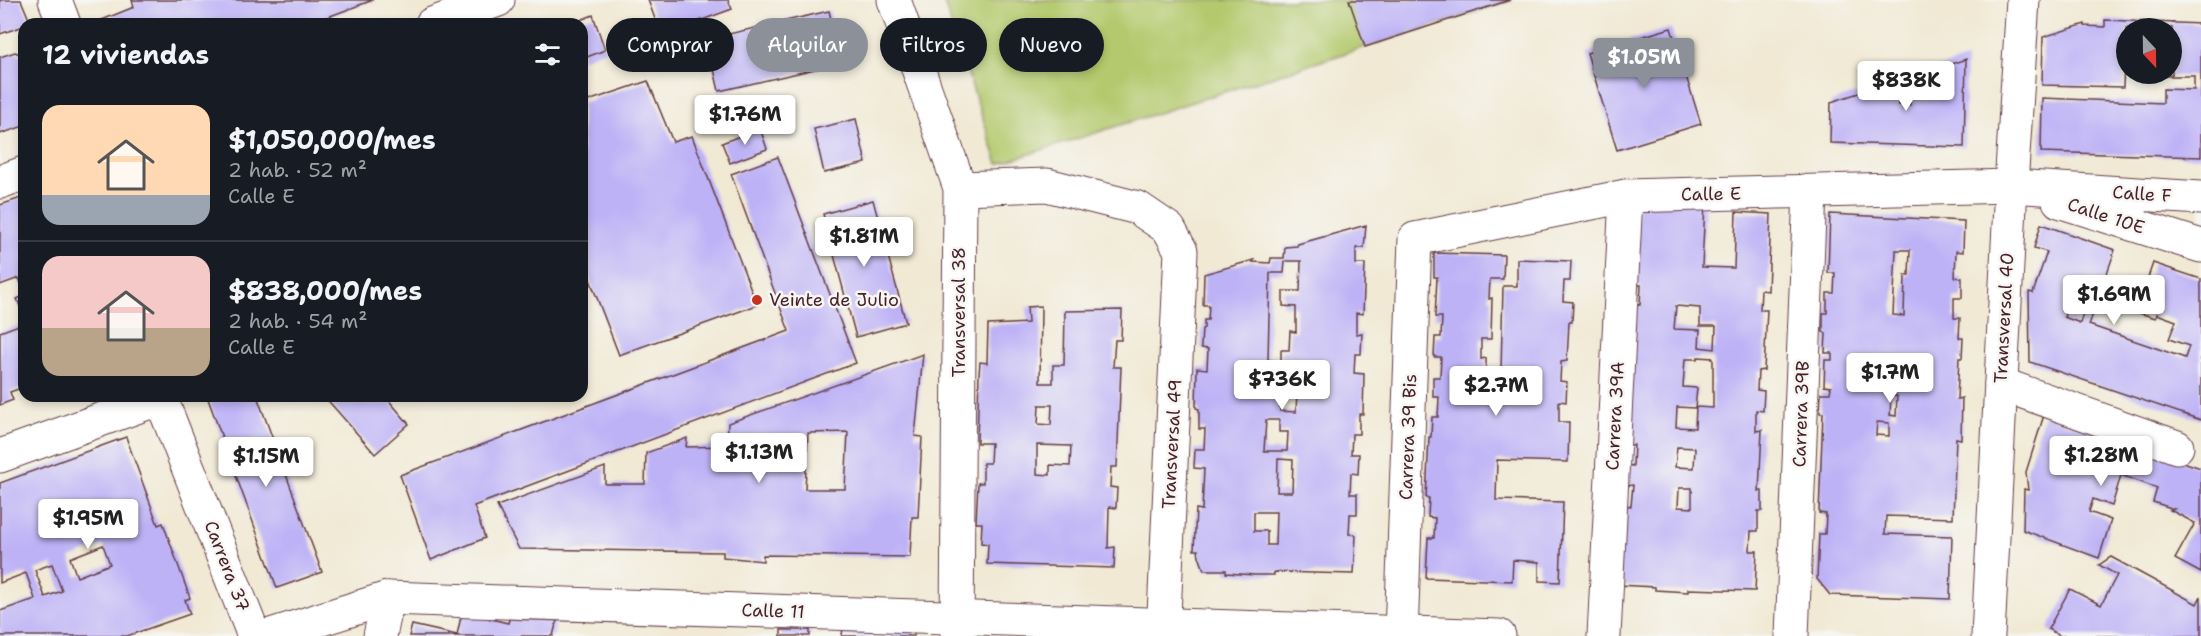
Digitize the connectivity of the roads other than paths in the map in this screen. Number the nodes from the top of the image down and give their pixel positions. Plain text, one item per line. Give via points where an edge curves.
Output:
1 (55, 0) edge
2 (498, 0) edge
3 (894, 0) edge
4 (2023, 0) edge
5 (62, 18) edge
6 (448, 18) edge
7 (18, 175) edge
8 (0, 182) edge
9 (2011, 186) junction
10 (960, 188) junction
11 (1810, 192) junction
12 (1626, 196) junction
13 (2201, 198) edge
14 (1415, 238) joint
15 (2201, 246) edge
16 (2001, 384) junction
17 (146, 402) edge
18 (162, 402) edge
19 (2177, 447) dead end
20 (0, 456) edge
21 (388, 598) junction
22 (957, 627) edge
23 (1163, 630) edge
24 (1401, 634) edge
25 (254, 636) edge
26 (268, 636) edge
27 (380, 636) edge
28 (1499, 636) edge
29 (1604, 636) edge
30 (1792, 636) edge
31 (1988, 636) edge

1 - 5 street
2 - 6 street
3 - 10 street, Transversal 38
4 - 9 street, Transversal 40
7 - 8 street
9 - 11 street, Calle E
9 - 13 street, Calle F
9 - 15 street, Calle 10E
9 - 16 street, Transversal 40
10 - 22 street, Transversal 38
10 - 23 street, Transversal 49 via 1047,184 1138,208 1169,229 1181,252
11 - 12 street, Calle E
11 - 30 street, Carrera 39B
12 - 14 street, Calle E
12 - 29 street, Carrera 39A
14 - 24 street, Carrera 39 Bis
16 - 19 street
16 - 31 street, Transversal 40
17 - 20 street
18 - 25 street, Carrera 37
21 - 22 street, Calle 11
21 - 26 street, Calle 11
21 - 27 street
22 - 23 street, Calle 11
23 - 24 street, Calle 11
24 - 28 street, Calle 11

